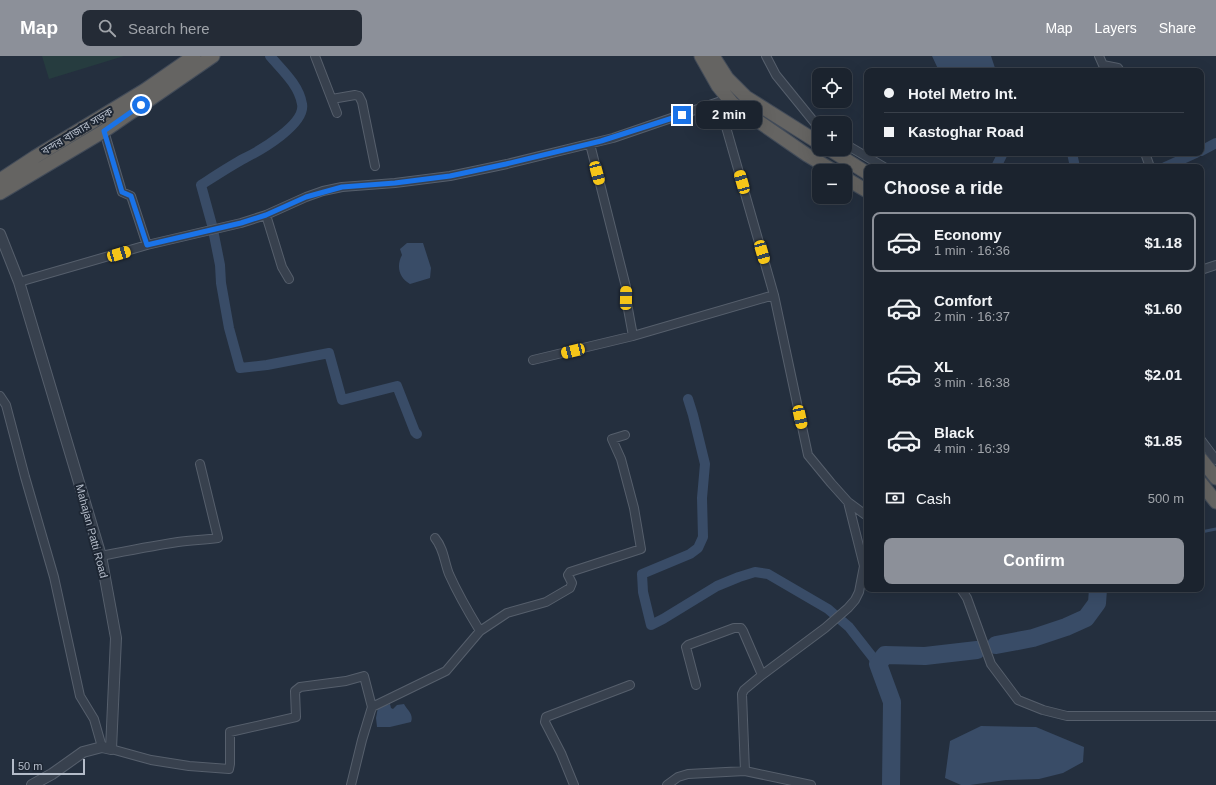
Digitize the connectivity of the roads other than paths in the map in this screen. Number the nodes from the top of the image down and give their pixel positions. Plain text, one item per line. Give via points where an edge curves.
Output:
1 (194, 56) edge
2 (213, 56) edge
3 (315, 56) edge
4 (701, 56) edge
5 (713, 56) edge
6 (766, 56) edge
7 (1100, 56) edge
8 (1118, 68) edge
9 (332, 100) junction
10 (730, 101) junction
11 (337, 113) dead end
12 (812, 119) edge
13 (104, 131) junction
14 (812, 139) edge
15 (590, 144) junction
16 (852, 148) edge
17 (864, 155) edge
18 (840, 156) edge
19 (865, 156) edge
20 (822, 164) edge
21 (879, 164) edge
22 (375, 166) dead end
23 (864, 171) edge
24 (0, 180) edge
25 (852, 182) edge
26 (864, 189) edge
27 (0, 193) edge
28 (266, 215) junction
29 (0, 234) edge
30 (147, 245) junction
31 (1216, 264) edge
32 (1204, 269) edge
33 (289, 279) dead end
34 (19, 282) junction
35 (774, 295) junction
36 (633, 336) junction
37 (533, 360) dead end
38 (0, 396) edge
39 (625, 435) dead end
40 (1204, 444) edge
41 (1216, 460) edge
42 (1204, 463) edge
43 (200, 464) dead end
44 (1216, 478) edge
45 (1204, 487) edge
46 (848, 502) junction
47 (1216, 502) edge
48 (864, 514) edge
49 (435, 538) dead end
50 (101, 556) junction
51 (963, 592) edge
52 (480, 632) junction
53 (762, 675) junction
54 (630, 685) dead end
55 (696, 685) dead end
56 (372, 707) junction
57 (1216, 716) edge
58 (106, 748) junction
59 (745, 771) junction
60 (32, 785) edge
61 (351, 785) edge
62 (574, 785) edge
63 (667, 785) edge
64 (811, 785) edge

1 - 24 highway, বন্দর বাজার সড়ক via 145,90
2 - 13 highway
3 - 9 street
4 - 10 highway
5 - 14 highway via 727,78 746,97
6 - 12 street via 776,75
7 - 8 street via 1103,65
9 - 11 street
9 - 22 street via 359,96
10 - 15 street
10 - 20 highway
10 - 35 street via 724,120
13 - 27 highway
13 - 30 street via 122,192 131,196
15 - 28 street via 450,176 342,187 306,197
15 - 36 street via 626,287
16 - 17 street
18 - 23 highway
19 - 21 street
25 - 26 highway
28 - 30 street
28 - 33 street via 282,267
29 - 34 street, Mahajan Patti Road
30 - 34 street
31 - 32 street
34 - 50 street, Mahajan Patti Road
35 - 36 street
35 - 46 street via 808,455
36 - 37 street
38 - 58 street via 6,405 54,577 80,696 94,719
39 - 52 street via 612,439 621,459 634,508 641,549 570,572 570,588 546,602 507,613
40 - 41 street
42 - 44 highway
43 - 50 street via 218,538 143,547
45 - 47 highway
46 - 48 street
46 - 53 street via 864,566 859,592 848,608 825,628
49 - 52 street via 441,546 449,573 461,599
50 - 58 street, Mahajan Patti Road via 116,638
51 - 57 street via 991,664 1018,700 1067,716
52 - 56 street via 446,671
53 - 55 street via 743,631 734,628 686,647
53 - 59 street via 742,694
54 - 62 street via 546,718 545,722
56 - 58 street via 364,676 346,682 300,687 295,691 296,717 230,732 229,769 151,760
56 - 61 street
58 - 60 street via 83,752
59 - 63 street via 688,774
59 - 64 street

